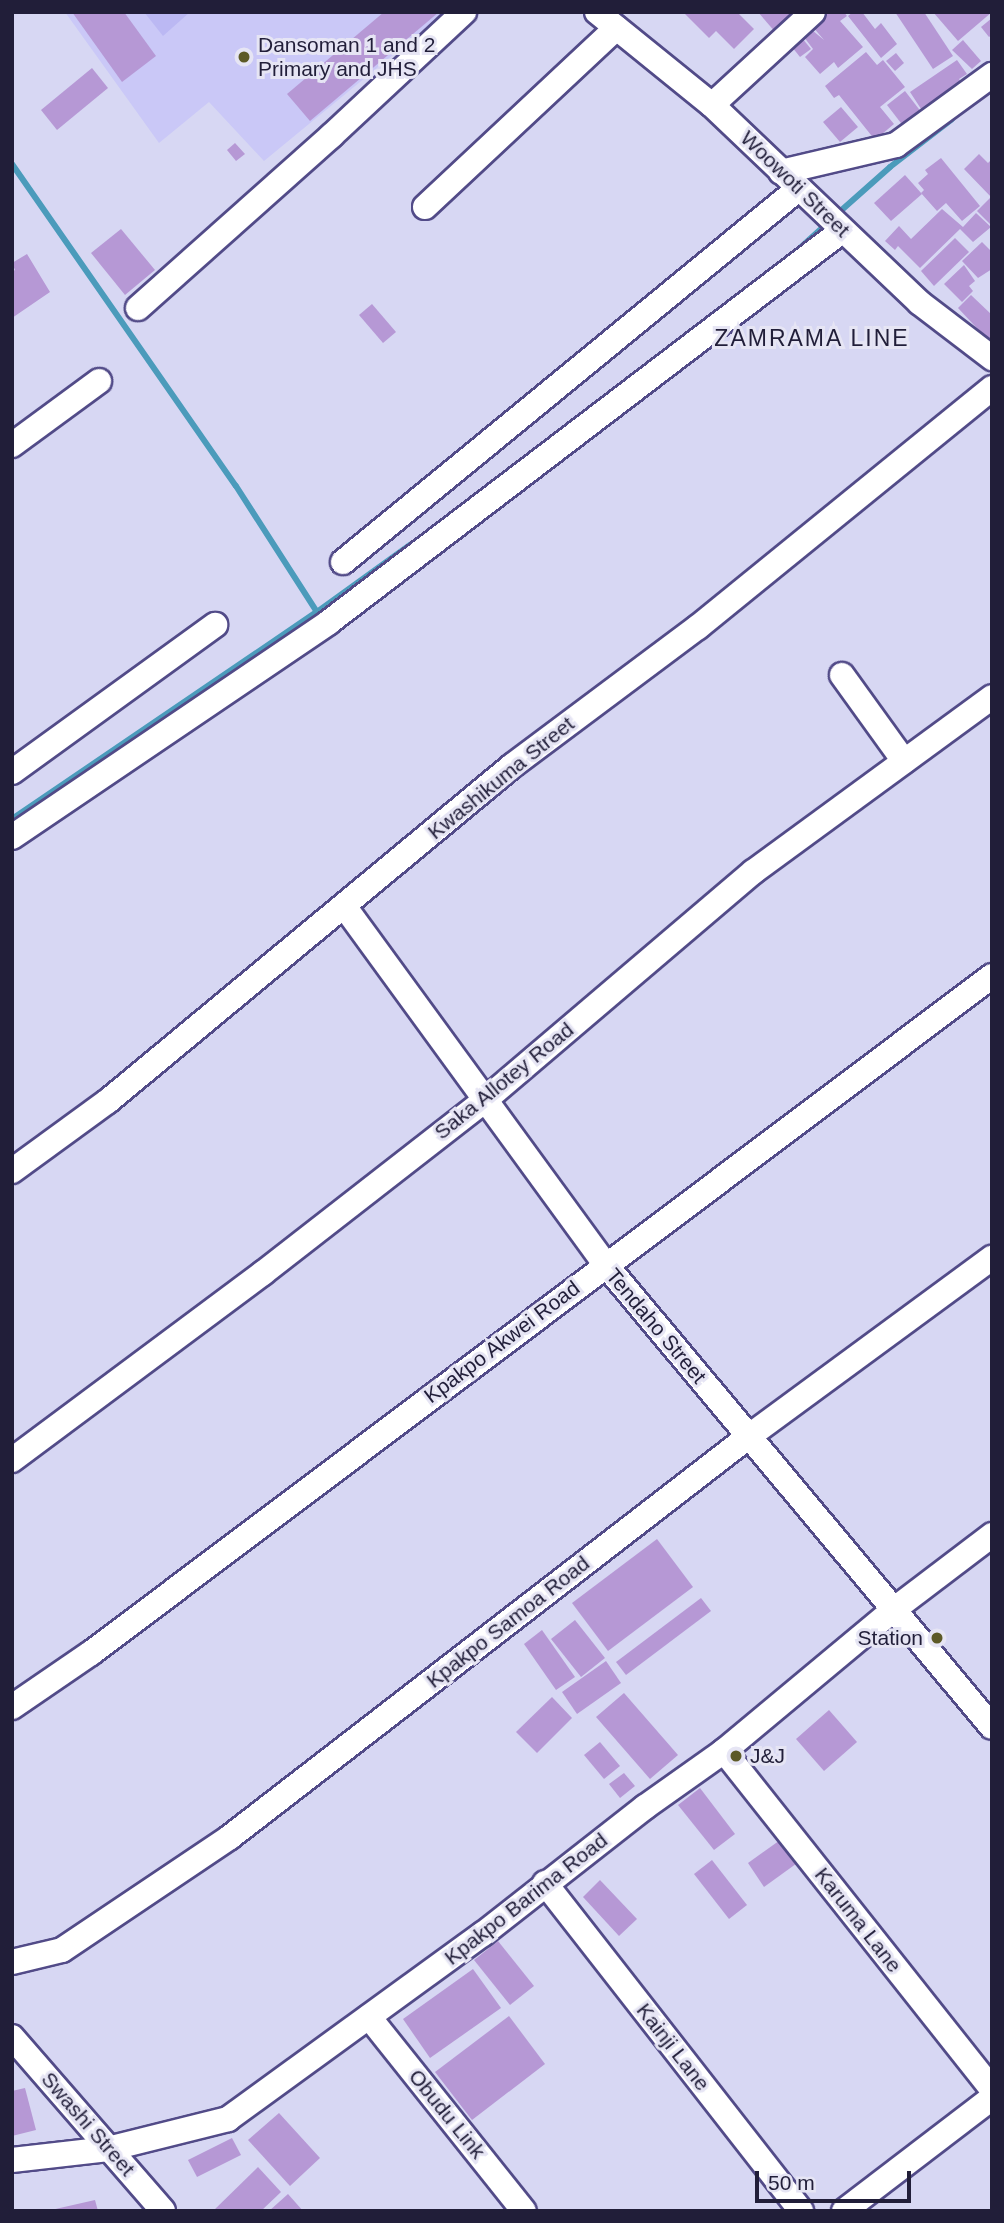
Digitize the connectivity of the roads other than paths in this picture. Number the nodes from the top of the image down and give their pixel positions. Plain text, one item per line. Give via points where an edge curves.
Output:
1 (464, 12) edge
2 (597, 12) edge
3 (813, 12) edge
4 (616, 28) junction
5 (992, 75) edge
6 (712, 105) junction
7 (797, 188) junction
8 (425, 207) dead end
9 (838, 226) junction
10 (138, 308) dead end
11 (992, 358) edge
12 (99, 381) dead end
13 (992, 388) edge
14 (12, 445) edge
15 (343, 562) dead end
16 (215, 625) dead end
17 (842, 675) dead end
18 (992, 697) edge
19 (904, 761) junction
20 (12, 772) edge
21 (12, 837) edge
22 (344, 906) junction
23 (992, 976) edge
24 (485, 1100) junction
25 (12, 1171) edge
26 (992, 1258) edge
27 (605, 1264) junction
28 (748, 1437) junction
29 (12, 1460) edge
30 (992, 1535) edge
31 (892, 1611) junction
32 (12, 1707) edge
33 (992, 1727) edge
34 (724, 1751) junction
35 (545, 1884) junction
36 (12, 1962) edge
37 (369, 2017) junction
38 (12, 2037) edge
39 (992, 2089) edge
40 (992, 2098) edge
41 (108, 2149) junction
42 (12, 2160) edge
43 (163, 2211) edge
44 (524, 2211) edge
45 (801, 2211) edge
46 (844, 2211) edge

1 - 10 street
2 - 4 street, Woowoti Street
3 - 6 street
4 - 6 street, Woowoti Street
4 - 8 street
5 - 7 street via 896,145
6 - 7 street, Woowoti Street
7 - 9 street, Woowoti Street
7 - 15 street
9 - 11 street, Woowoti Street via 920,303
9 - 21 street via 329,622
12 - 14 street
13 - 22 street, Kwashikuma Street via 698,627 513,766
16 - 20 street
17 - 19 street
18 - 19 street, Saka Allotey Road
19 - 24 street, Saka Allotey Road via 753,872
22 - 24 street, Tendaho Street
22 - 25 street, Kwashikuma Street via 108,1101
23 - 27 street, Kpakpo Akwei Road
24 - 27 street, Tendaho Street
24 - 29 street, Saka Allotey Road
26 - 28 street, Kpakpo Samoa Road
27 - 28 street, Tendaho Street
27 - 32 street, Kpakpo Akwei Road via 91,1653
28 - 31 street, Tendaho Street
28 - 36 street, Kpakpo Samoa Road via 230,1837 62,1950
30 - 31 street, Kpakpo Barima Road
31 - 33 street, Tendaho Street
31 - 34 street, Kpakpo Barima Road
34 - 35 street, Kpakpo Barima Road
34 - 39 street, Karuma Lane
35 - 37 street, Kpakpo Barima Road
35 - 45 street, Kainji Lane
37 - 41 street, Kpakpo Barima Road via 228,2119
37 - 44 street, Obudu Link
38 - 41 street, Swashi Street
40 - 46 street
41 - 42 street, Kpakpo Barima Road
41 - 43 street, Swashi Street

